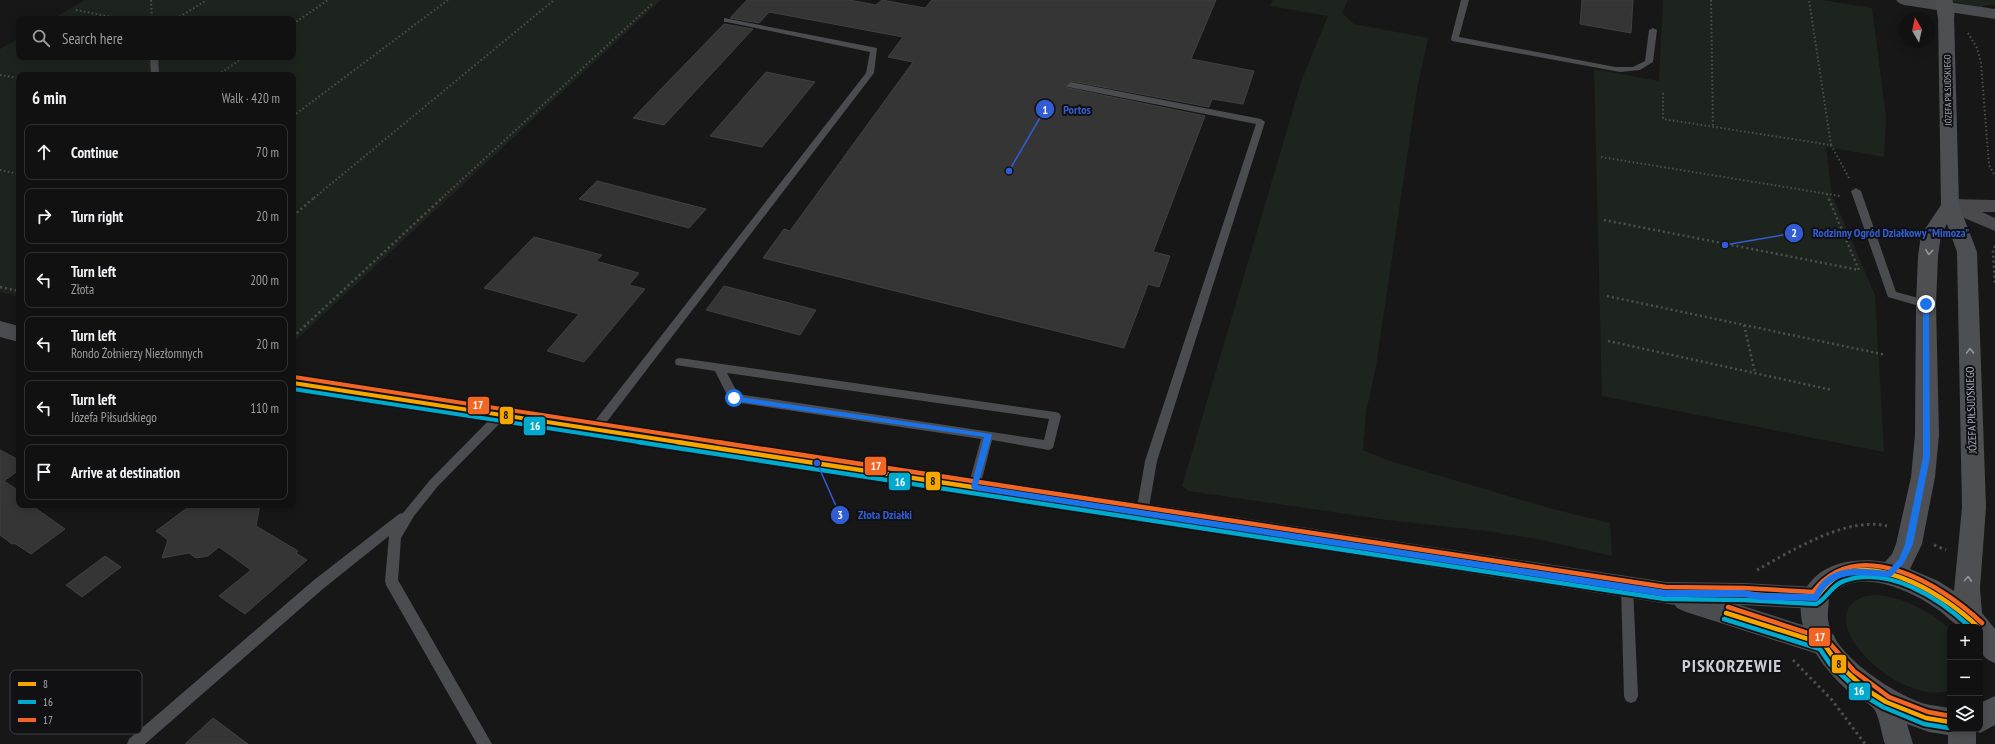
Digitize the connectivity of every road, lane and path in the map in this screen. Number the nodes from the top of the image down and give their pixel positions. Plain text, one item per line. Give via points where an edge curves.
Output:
1 (151, 0) edge
2 (207, 0) edge
3 (328, 0) edge
4 (448, 0) edge
5 (554, 0) edge
6 (1465, 0) edge
7 (1710, 0) edge
8 (1808, 0) edge
9 (1904, 0) edge
10 (652, 4) dead end
11 (1945, 8) edge
12 (76, 10) dead end
13 (1995, 14) edge
14 (107, 16) edge
15 (152, 16) edge
16 (181, 16) edge
17 (727, 20) dead end
18 (296, 22) edge
19 (1653, 30) dead end
20 (1967, 32) dead end
21 (154, 60) edge
22 (240, 60) edge
23 (155, 72) edge
24 (222, 72) edge
25 (0, 75) edge
26 (16, 78) edge
27 (1071, 85) dead end
28 (1663, 93) dead end
29 (296, 114) edge
30 (1713, 127) junction
31 (1831, 145) junction
32 (1601, 157) dead end
33 (0, 170) edge
34 (16, 173) edge
35 (1995, 176) edge
36 (1827, 194) junction
37 (1858, 195) junction
38 (1950, 205) junction
39 (1995, 206) edge
40 (296, 214) edge
41 (1604, 220) dead end
42 (1995, 225) edge
43 (1995, 246) edge
44 (1995, 285) edge
45 (0, 287) edge
46 (16, 290) edge
47 (1607, 296) dead end
48 (1926, 304) junction
49 (1744, 325) junction
50 (0, 329) edge
51 (16, 333) edge
52 (296, 334) edge
53 (1608, 341) dead end
54 (1886, 355) dead end
55 (680, 362) dead end
56 (718, 368) junction
57 (1755, 373) junction
58 (296, 383) edge
59 (1832, 390) dead end
60 (501, 415) junction
61 (595, 429) junction
62 (988, 435) junction
63 (974, 487) junction
64 (410, 512) junction
65 (1142, 513) junction
66 (1890, 574) junction
67 (1627, 588) junction
68 (1666, 593) junction
69 (1816, 598) junction
70 (1976, 624) edge
71 (1977, 624) edge
72 (1983, 627) edge
73 (1995, 632) edge
74 (1983, 634) edge
75 (1824, 644) junction
76 (1995, 651) edge
77 (1631, 696) dead end
78 (1886, 702) junction
79 (1995, 709) edge
80 (1983, 717) edge
81 (1947, 722) edge
82 (1962, 732) edge
83 (134, 744) edge
84 (485, 744) edge
85 (1899, 744) edge
86 (1962, 744) edge

1 - 15 path
2 - 16 path
3 - 18 path
4 - 29 path
5 - 40 path
6 - 19 lane via 1456,39 1627,71 1649,62
7 - 30 path
8 - 31 path
9 - 13 street
10 - 52 path
11 - 38 main road, JÓZEFA PIŁSUDSKIEGO
12 - 14 path
17 - 61 lane via 874,50 870,73
20 - 35 path via 1977,48 1981,62 1989,165
21 - 23 lane
22 - 24 path
25 - 26 path
27 - 65 lane via 1261,122 1151,461
28 - 30 path via 1663,118
30 - 31 path
31 - 37 path
32 - 36 path
33 - 34 path
36 - 37 path
36 - 41 path via 1859,270
37 - 48 lane via 1892,294
38 - 39 main road
38 - 42 main road
38 -> 48 main road via 1931,234
71 -> 38 main road, JÓZEFA PIŁSUDSKIEGO via 1967,588 1974,507 1967,252
43 - 44 path
45 - 46 path
47 - 49 path
48 - 66 main road via 1926,457 1909,544 1902,561
49 - 54 path
49 - 57 path
50 - 51 street
53 - 57 path
55 - 56 lane
56 - 62 lane via 734,398
56 - 62 lane via 1055,416 1049,445
57 - 59 path
58 - 60 street
60 - 61 street
60 - 64 lane via 434,483
61 - 63 street
62 - 63 lane
63 - 65 street
64 - 83 lane via 319,584
64 - 84 lane via 395,537 391,581
65 - 67 street
66 - 69 main road via 1861,571 1842,574 1830,579
66 - 70 main road via 1911,581 1951,602
67 - 68 street
67 - 77 lane
68 - 69 street
68 - 75 street
69 - 75 main road via 1814,612
72 - 73 street
74 - 76 main road
75 - 78 main road via 1850,675
78 - 81 main road via 1906,712
78 - 85 main road
79 - 80 main road
82 - 86 main road

